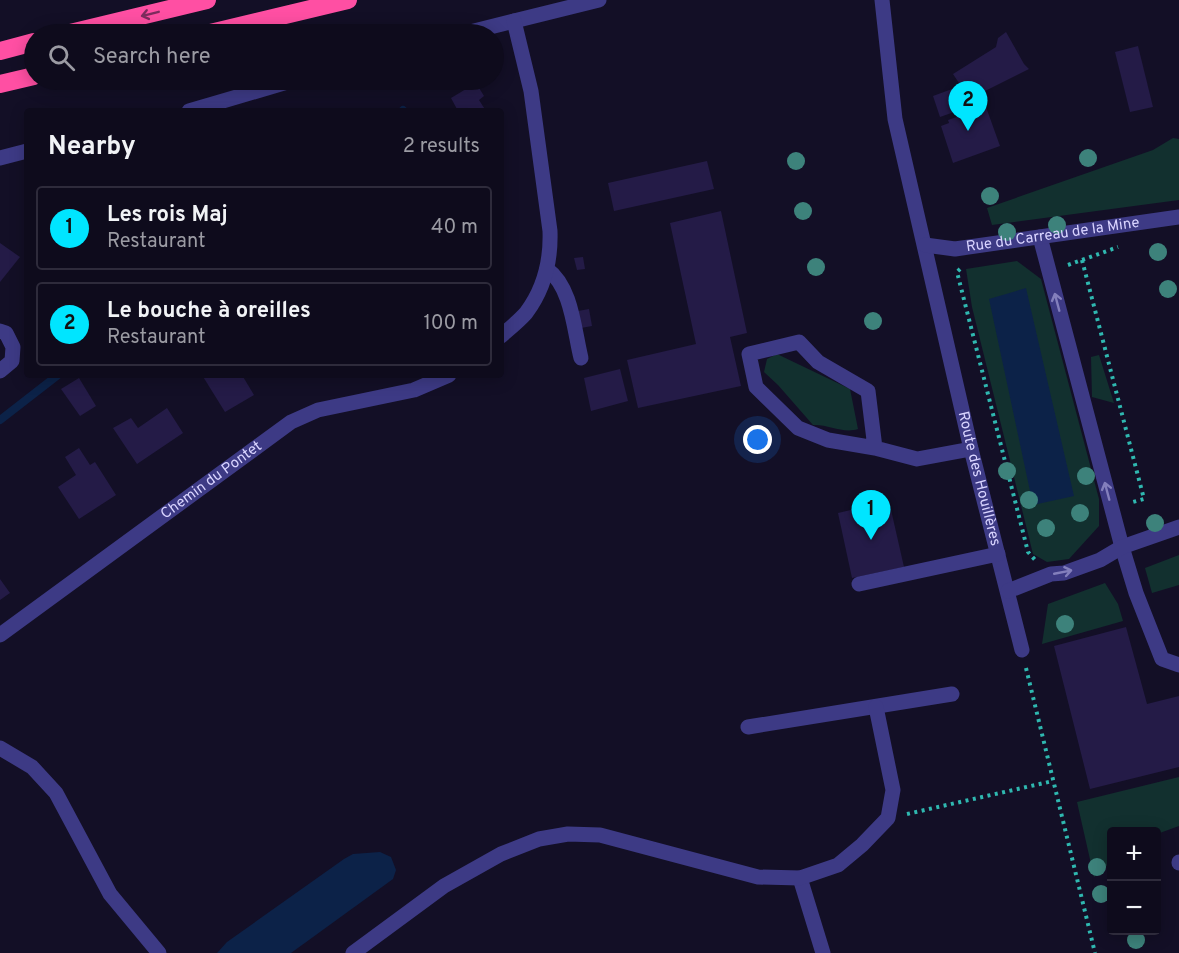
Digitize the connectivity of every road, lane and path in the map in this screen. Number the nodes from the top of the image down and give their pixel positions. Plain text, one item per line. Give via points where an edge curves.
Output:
1 (207, 0) edge
2 (348, 0) edge
3 (600, 0) edge
4 (882, 0) edge
5 (514, 21) junction
6 (107, 24) edge
7 (248, 24) edge
8 (502, 24) edge
9 (24, 45) edge
10 (0, 51) edge
11 (24, 78) edge
12 (0, 84) edge
13 (260, 90) edge
14 (199, 108) edge
15 (24, 152) edge
16 (0, 158) edge
17 (1179, 217) edge
18 (1040, 237) junction
19 (925, 245) junction
20 (979, 246) junction
21 (547, 269) junction
22 (0, 331) edge
23 (504, 333) edge
24 (580, 358) dead end
25 (0, 371) edge
26 (442, 378) edge
27 (874, 448) junction
28 (971, 449) junction
29 (1179, 527) edge
30 (1122, 547) junction
31 (998, 554) junction
32 (1064, 573) junction
33 (859, 584) dead end
34 (1008, 591) junction
35 (0, 635) edge
36 (1022, 650) joint
37 (1179, 665) edge
38 (952, 694) dead end
39 (876, 707) junction
40 (748, 727) dead end
41 (0, 748) edge
42 (1053, 781) junction
43 (888, 818) junction
44 (800, 878) junction
45 (159, 953) edge
46 (353, 953) edge
47 (823, 953) edge
48 (1095, 953) edge

1 -> 6 highway
2 - 7 highway
3 - 5 street
4 - 19 street, Route des Houillères via 895,119
5 - 8 street
5 - 21 street via 531,91 550,231
9 - 10 highway
11 - 12 highway
13 - 14 street
15 - 16 street
17 - 18 street, Rue du Carreau de la Mine
18 - 20 street, Rue du Carreau de la Mine
30 -> 18 street
19 - 20 street, Rue du Carreau de la Mine via 955,249
19 - 28 street, Route des Houillères
20 - 32 path via 981,260 964,263 957,272 1028,552 1036,561 1062,561
21 - 23 street via 526,314
21 - 24 street via 565,289
22 - 25 street via 6,333 13,347 12,361
26 - 35 street, Chemin du Pontet via 414,390 318,410 291,422
27 - 27 street via 828,440 798,428 756,387 748,354 799,342 818,362 868,391
27 - 28 street via 917,459
28 - 31 street, Route des Houillères
29 - 30 street
30 - 32 street
30 - 37 street via 1162,659
31 - 33 street
31 - 34 street, Route des Houillères
34 -> 32 street via 1051,574
34 - 36 street, Route des Houillères
36 - 42 path
38 - 39 street
39 - 40 street
39 - 43 street via 893,790
41 - 45 street via 32,767 56,793 110,894
42 - 43 path
42 - 48 path
43 - 44 street via 838,865
44 - 46 street via 758,877 600,835 568,834 539,839 491,859 444,886
44 - 47 street

